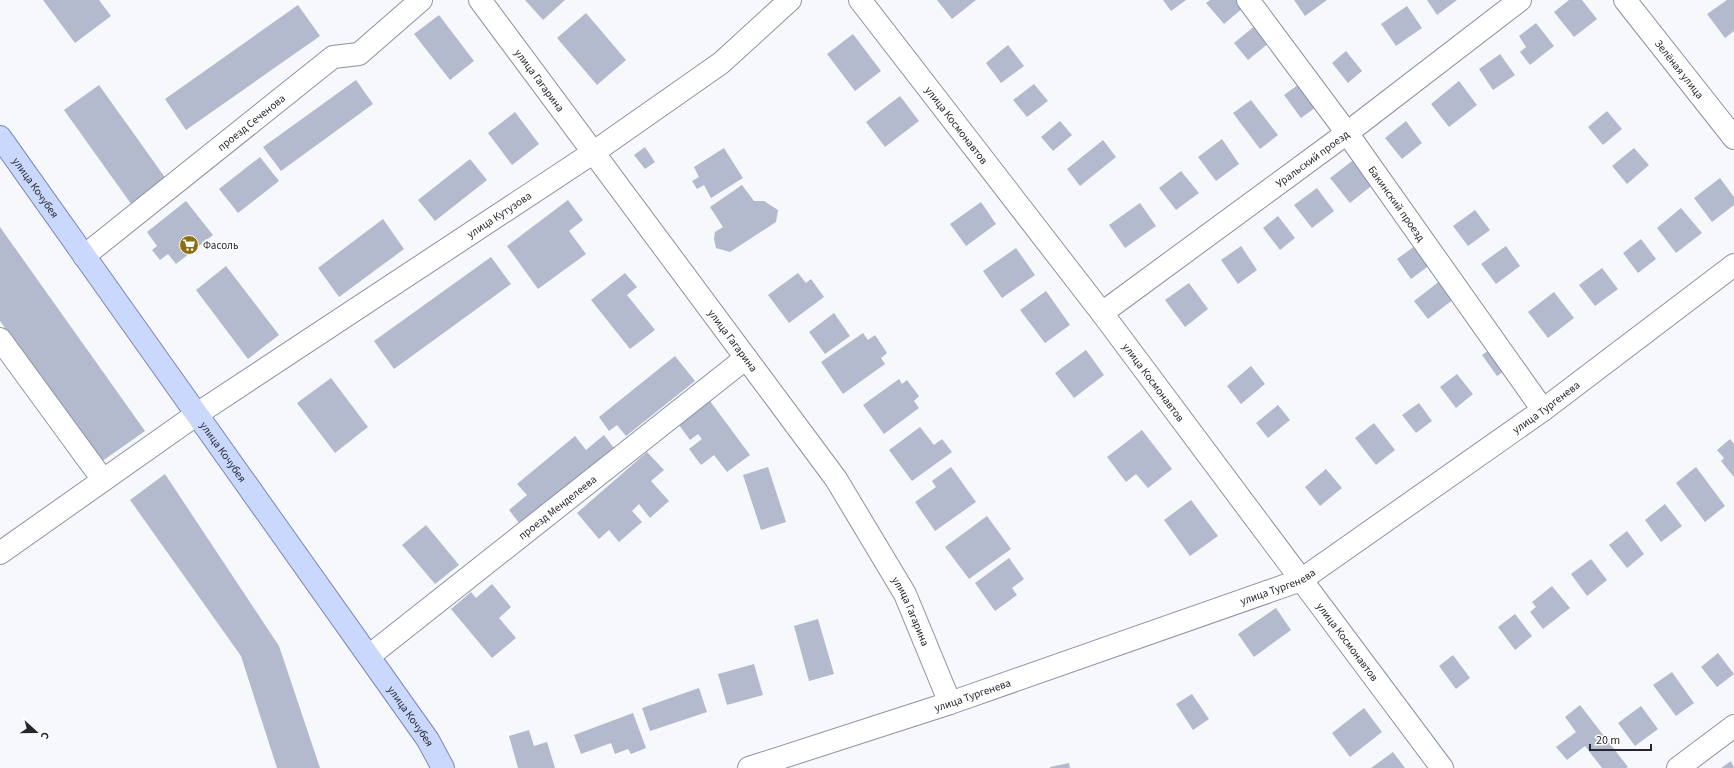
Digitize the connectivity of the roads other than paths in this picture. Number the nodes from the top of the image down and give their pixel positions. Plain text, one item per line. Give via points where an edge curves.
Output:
1 (421, 0) edge
2 (480, 0) edge
3 (790, 0) edge
4 (860, 0) edge
5 (1248, 0) edge
6 (1520, 0) edge
7 (1625, 0) edge
8 (1732, 131) edge
9 (1347, 133) junction
10 (0, 137) edge
11 (594, 152) junction
12 (84, 256) junction
13 (1734, 265) edge
14 (1102, 313) junction
15 (0, 339) edge
16 (746, 358) junction
17 (1543, 410) junction
18 (197, 414) junction
19 (103, 480) junction
20 (0, 553) edge
21 (1301, 580) junction
22 (369, 656) junction
23 (950, 704) junction
24 (1734, 726) edge
25 (443, 768) edge
26 (749, 768) edge
27 (1442, 768) edge
28 (1678, 768) edge

1 - 12 street, проезд Сеченова via 359,54 333,57
2 - 11 street, улица Гагарина
3 - 11 street, улица Кутузова via 721,63
4 - 14 street, улица Космонавтов
5 - 9 street, Бакинский проезд
6 - 9 street, Уральский проезд
7 - 8 street, Зелёная улица
9 - 14 street, Уральский проезд
9 - 17 street, Бакинский проезд
10 - 12 main road, улица Кочубея
11 - 16 street, улица Гагарина
11 - 18 street, улица Кутузова
12 - 18 main road, улица Кочубея
13 - 17 street, улица Тургенева
14 - 21 street, улица Космонавтов
15 - 19 street
16 - 22 street, проезд Менделеева
16 - 23 street, улица Гагарина via 836,479 905,594
17 - 21 street, улица Тургенева
18 - 19 street, улица Кутузова
18 - 22 main road, улица Кочубея
19 - 20 street, улица Кутузова
21 - 23 street, улица Тургенева
21 - 27 street, улица Космонавтов
22 - 25 main road, улица Кочубея via 428,740
23 - 26 street, улица Тургенева
24 - 28 street

